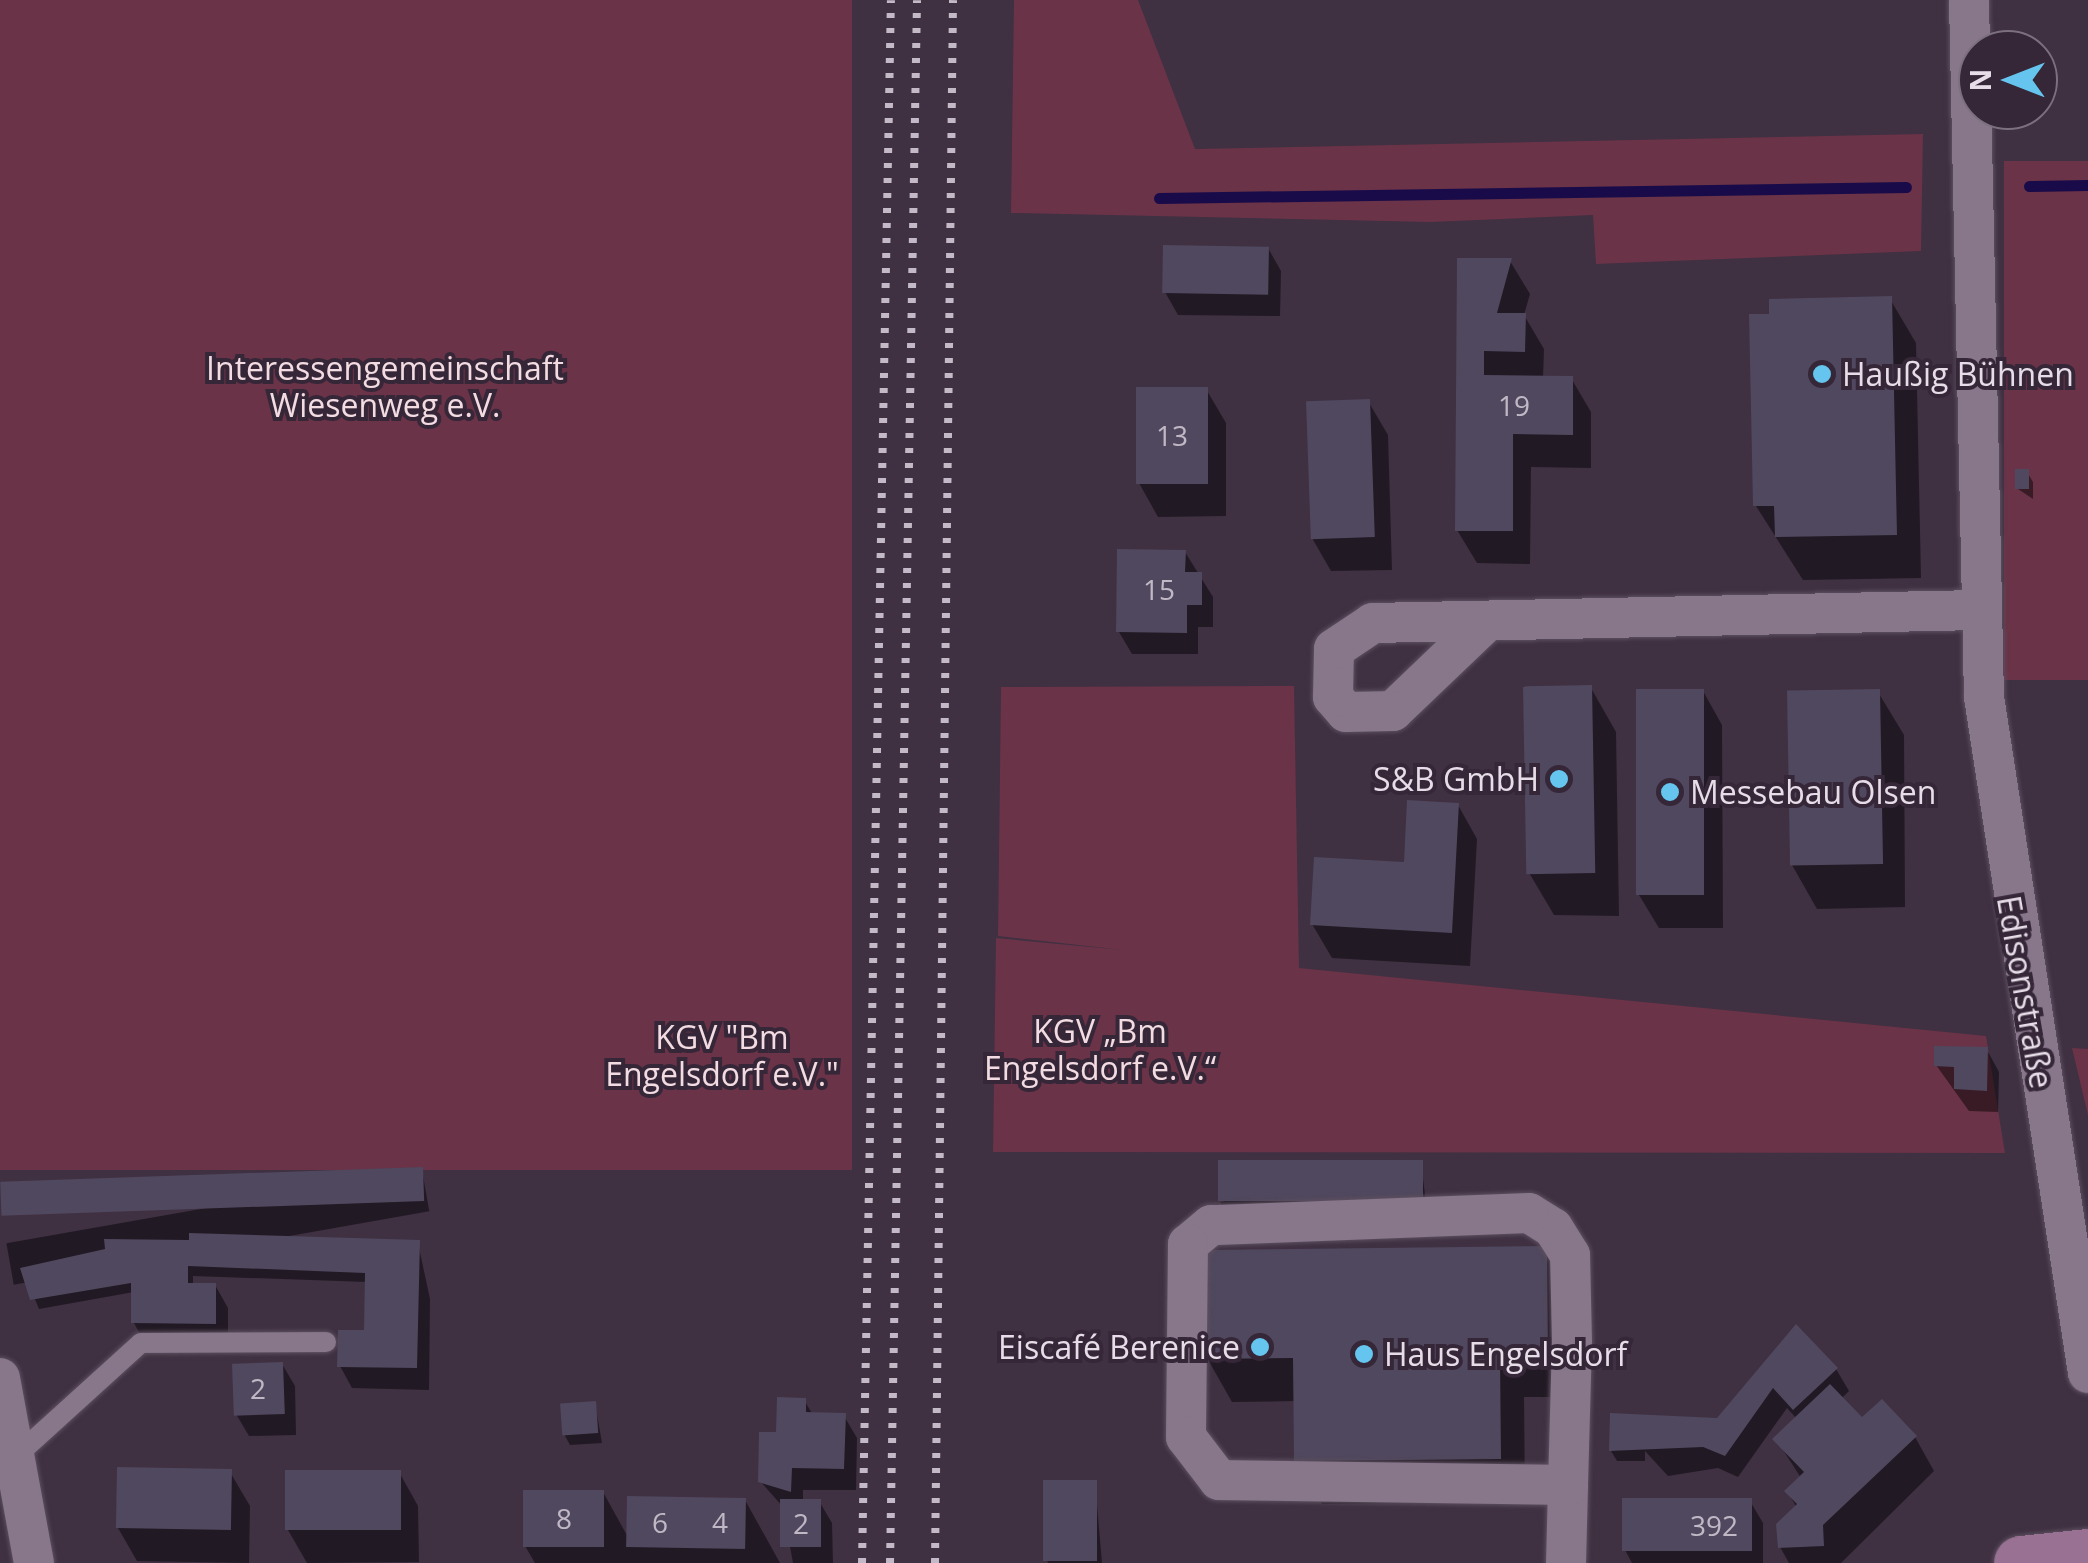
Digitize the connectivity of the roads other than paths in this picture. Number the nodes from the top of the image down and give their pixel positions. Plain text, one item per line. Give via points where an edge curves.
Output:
1 (1969, 0) edge
2 (1980, 610) junction
3 (1486, 622) dead end
4 (326, 1342) dead end
5 (2088, 1373) edge
6 (0, 1378) edge
7 (14, 1458) junction
8 (1568, 1485) junction
9 (2088, 1556) edge
10 (34, 1563) edge
11 (1566, 1563) edge
12 (2021, 1563) edge

1 - 2 street, Edisonstraße
2 - 3 street
2 - 5 street, Edisonstraße via 2005,875
4 - 7 lane via 141,1343
6 - 7 street
7 - 10 street
8 - 8 street via 1219,1480 1186,1437 1188,1244 1212,1226 1231,1224 1529,1213 1553,1228 1570,1255
8 - 11 street
9 - 12 street

